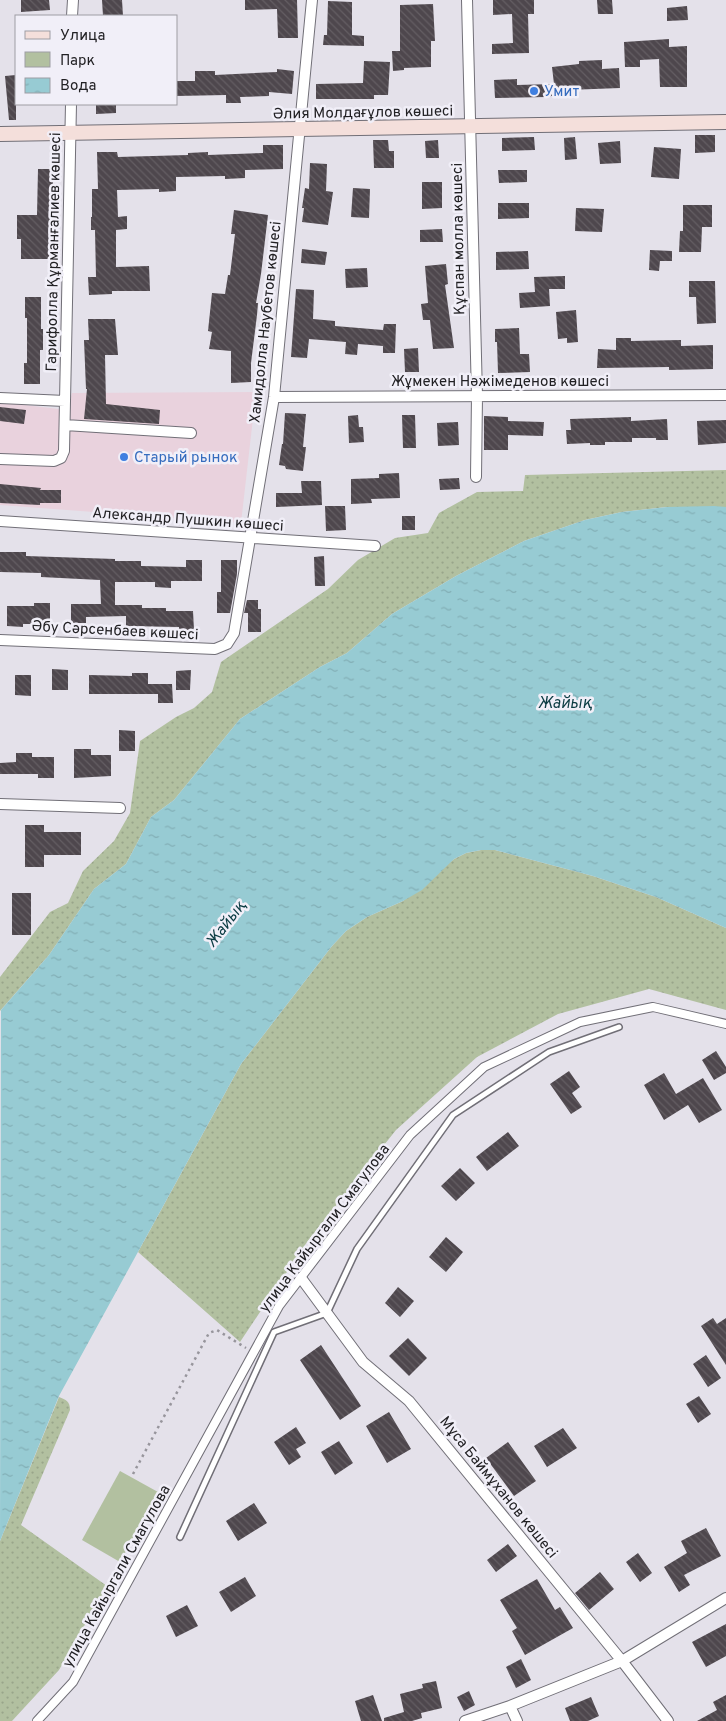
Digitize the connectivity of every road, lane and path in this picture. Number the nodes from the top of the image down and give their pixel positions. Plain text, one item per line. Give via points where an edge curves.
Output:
1 (73, 0) edge
2 (312, 0) edge
3 (467, 0) edge
4 (72, 15) edge
5 (71, 105) edge
6 (726, 122) edge
7 (471, 126) junction
8 (301, 129) junction
9 (71, 133) junction
10 (0, 134) edge
11 (726, 395) edge
12 (477, 396) junction
13 (274, 397) junction
14 (0, 398) edge
15 (65, 401) junction
16 (65, 425) junction
17 (191, 433) dead end
18 (0, 459) edge
19 (476, 478) dead end
20 (0, 521) edge
21 (251, 538) junction
22 (375, 546) dead end
23 (0, 640) edge
24 (227, 644) joint
25 (0, 804) edge
26 (120, 808) dead end
27 (726, 1024) edge
28 (619, 1027) dead end
29 (301, 1278) junction
30 (327, 1313) junction
31 (238, 1344) dead end
32 (133, 1474) dead end
33 (180, 1537) dead end
34 (726, 1598) edge
35 (622, 1662) junction
36 (510, 1706) junction
37 (37, 1721) edge
38 (465, 1721) edge
39 (517, 1721) edge
40 (668, 1721) edge

1 - 4 street
2 - 8 street, Хамидолла Наубетов көшесі
3 - 7 street, Құспан молла көшесі
5 - 9 street, Гарифолла Құрманғалиев көшесі
6 - 7 main road, Әлия Молдағұлов көшесі
7 - 8 main road, Әлия Молдағұлов көшесі
7 - 12 street, Құспан молла көшесі
8 - 9 main road, Әлия Молдағұлов көшесі
8 - 13 street, Хамидолла Наубетов көшесі
9 - 10 main road, Әлия Молдағұлов көшесі
9 - 15 street, Гарифолла Құрманғалиев көшесі
11 - 12 street, Жұмекен Нәжімеденов көшесі
12 - 13 street, Жұмекен Нәжімеденов көшесі
12 - 19 street, Құспан молла көшесі
13 - 21 street, Хамидолла Наубетов көшесі
14 - 15 street
15 - 16 street, Гарифолла Құрманғалиев көшесі
16 - 17 street
16 - 18 street, Гарифолла Құрманғалиев көшесі via 61,458 54,461
20 - 21 street, Александр Пушкин көшесі
21 - 22 street, Александр Пушкин көшесі
21 - 24 street, Хамидолла Наубетов көшесі via 234,633
23 - 24 street, Әбу Сәрсенбаев көшесі via 216,650
25 - 26 street
27 - 29 street, улица Кайыргали Смагулова via 653,1007 580,1022 484,1068 410,1135
28 - 30 lane via 549,1052 452,1115 357,1249
29 - 30 street, Мұса Баймұханов көшесі
29 - 37 street, улица Кайыргали Смагулова via 279,1306 73,1682
30 - 33 lane via 274,1332
30 - 35 street, Мұса Баймұханов көшесі via 363,1362 409,1401
31 - 32 path via 217,1330 209,1333
34 - 35 street
35 - 36 street
35 - 40 street, Мұса Баймұханов көшесі
36 - 38 street
36 - 39 street

